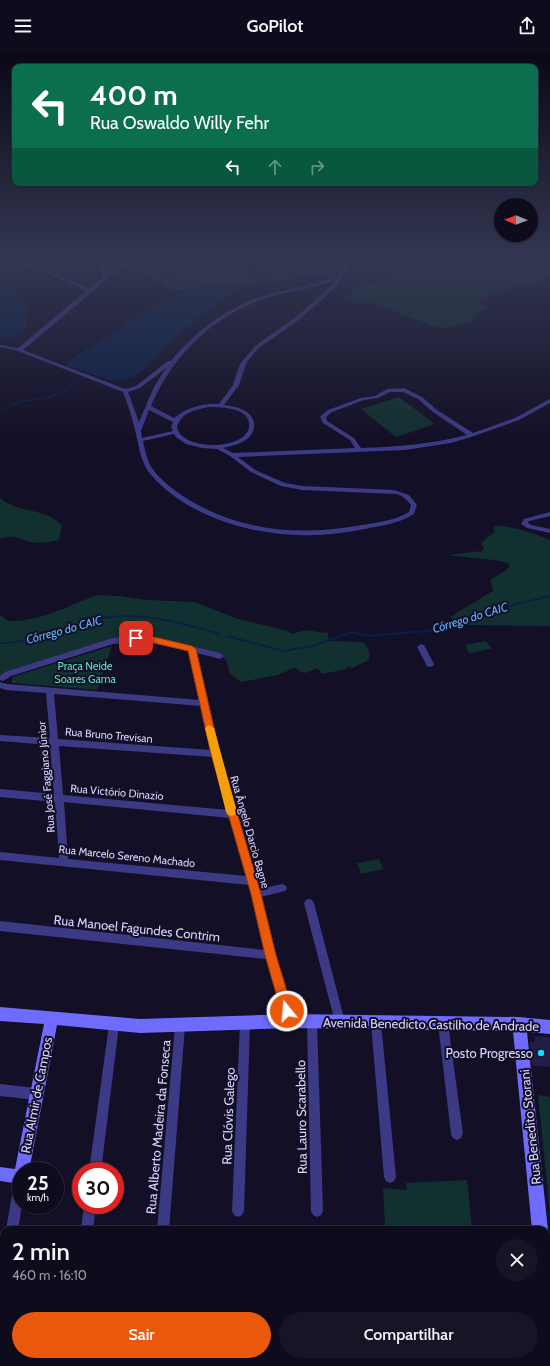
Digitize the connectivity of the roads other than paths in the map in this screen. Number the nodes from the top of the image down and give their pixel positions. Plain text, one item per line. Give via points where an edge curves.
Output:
1 (58, 317) edge
2 (223, 317) edge
3 (299, 317) edge
4 (0, 346) edge
5 (19, 350) junction
6 (179, 355) junction
7 (125, 391) junction
8 (550, 401) edge
9 (221, 405) junction
10 (148, 407) junction
11 (176, 421) junction
12 (138, 431) junction
13 (175, 432) junction
14 (472, 435) junction
15 (140, 440) junction
16 (218, 447) junction
17 (359, 450) junction
18 (232, 455) junction
19 (550, 514) edge
20 (550, 531) edge
21 (421, 647) dead end
22 (192, 649) junction
23 (220, 656) dead end
24 (431, 665) dead end
25 (1, 681) edge
26 (50, 691) junction
27 (203, 703) junction
28 (0, 738) edge
29 (54, 742) junction
30 (216, 754) junction
31 (0, 793) edge
32 (60, 798) junction
33 (232, 814) junction
34 (0, 856) edge
35 (64, 861) junction
36 (252, 881) junction
37 (282, 888) dead end
38 (256, 894) junction
39 (309, 903) dead end
40 (0, 926) edge
41 (270, 955) junction
42 (0, 1014) edge
43 (51, 1020) junction
44 (290, 1021) junction
45 (312, 1021) junction
46 (340, 1022) junction
47 (245, 1023) junction
48 (376, 1023) junction
49 (442, 1023) junction
50 (519, 1024) junction
51 (114, 1025) junction
52 (180, 1026) junction
53 (550, 1027) edge
54 (0, 1090) edge
55 (36, 1094) junction
56 (457, 1134) dead end
57 (24, 1162) edge
58 (95, 1162) edge
59 (0, 1174) edge
60 (12, 1175) edge
61 (390, 1178) dead end
62 (238, 1211) dead end
63 (317, 1211) dead end
64 (15, 1214) edge
65 (89, 1214) edge
66 (13, 1226) edge
67 (87, 1226) edge
68 (163, 1226) edge
69 (540, 1226) edge

1 - 5 street
2 - 6 street
3 - 9 street via 257,347 244,362 236,385
4 - 5 street
5 - 7 street
6 - 7 street via 138,387
6 - 10 street via 170,365
7 - 12 street
8 - 14 street via 517,419
9 - 11 street via 188,410
9 - 16 street via 242,410 249,416 252,428 241,441
10 - 11 street
10 - 12 street
11 - 13 street
12 - 15 street
13 - 15 street
13 - 16 street via 182,440 196,446
14 - 17 street via 405,448
14 - 17 street via 420,398 404,390 389,390 376,397 330,411 324,417 325,422 352,439
15 - 18 street via 143,457 154,474 190,504 210,514 270,531 291,533 352,530 385,523 412,513 414,505 409,497 400,492 283,485 253,471
16 - 18 street
17 - 18 street
19 - 20 street via 526,520 524,524 529,528
21 - 24 street
22 - 23 street
22 - 25 street via 154,640 121,639 8,674
22 - 27 street, Rua Ângelo Darcio Bagne
25 - 26 street via 6,687
26 - 27 street
26 - 29 street, Rua José Faggiano Júnior
27 - 30 street, Rua Ângelo Darcio Bagne
28 - 29 street, Rua Bruno Trevisan
29 - 30 street, Rua Bruno Trevisan
29 - 32 street, Rua José Faggiano Júnior
30 - 33 street, Rua Ângelo Darcio Bagne
31 - 32 street, Rua Victório Dinazio
32 - 33 street, Rua Victório Dinazio
32 - 35 street, Rua José Faggiano Júnior
33 - 36 street, Rua Ângelo Darcio Bagne
34 - 35 street, Rua Marcelo Sereno Machado
35 - 36 street, Rua Marcelo Sereno Machado
36 - 38 street, Rua Ângelo Darcio Bagne
37 - 38 street
38 - 41 street, Rua Ângelo Darcio Bagne
39 - 46 street
40 - 41 street, Rua Manoel Fagundes Contrim
41 - 44 street, Rua Ângelo Darcio Bagne
42 - 43 main road, Avenida Benedicto Castilho de Andrade
43 - 51 main road, Avenida Benedicto Castilho de Andrade
43 - 55 main road, Rua Almir de Campos
44 - 45 main road, Avenida Benedicto Castilho de Andrade
44 - 47 main road, Avenida Benedicto Castilho de Andrade
45 - 46 main road, Avenida Benedicto Castilho de Andrade
45 - 63 street, Rua Lauro Scarabello
46 - 48 main road, Avenida Benedicto Castilho de Andrade
47 - 52 main road, Avenida Benedicto Castilho de Andrade
47 - 62 street, Rua Clóvis Galego
48 - 49 main road, Avenida Benedicto Castilho de Andrade
48 - 61 street
49 - 50 main road, Avenida Benedicto Castilho de Andrade
49 - 56 street
50 - 53 main road, Avenida Benedicto Castilho de Andrade
50 - 69 main road, Rua Benedito Storani
51 - 52 main road, Avenida Benedicto Castilho de Andrade
51 - 58 street
52 - 68 street, Rua Alberto Madeira da Fonseca
54 - 55 street
55 - 57 main road, Rua Almir de Campos
59 - 60 main road
64 - 66 street
65 - 67 street

